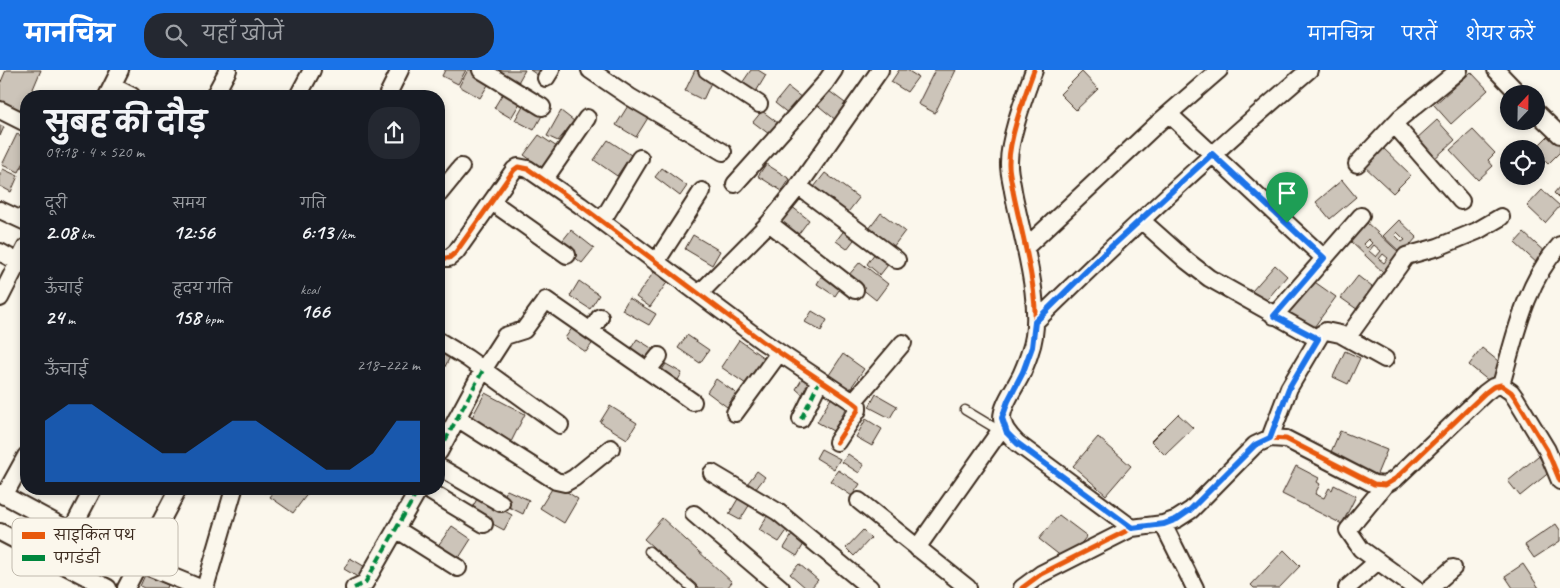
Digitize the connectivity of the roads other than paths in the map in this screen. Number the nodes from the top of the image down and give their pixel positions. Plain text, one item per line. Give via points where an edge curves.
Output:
1 (120, 70) edge
2 (228, 70) edge
3 (312, 70) edge
4 (400, 70) edge
5 (481, 70) edge
6 (590, 70) edge
7 (707, 70) edge
8 (834, 70) edge
9 (880, 70) edge
10 (1034, 70) edge
11 (1219, 70) edge
12 (1308, 70) edge
13 (1459, 70) edge
14 (1496, 70) edge
15 (1510, 85) edge
16 (110, 90) edge
17 (217, 90) edge
18 (301, 90) edge
19 (389, 90) edge
20 (759, 104) dead end
21 (542, 107) dead end
22 (0, 110) edge
23 (1169, 114) junction
24 (587, 118) dead end
25 (20, 120) edge
26 (1545, 121) edge
27 (1394, 124) junction
28 (1560, 135) edge
29 (723, 152) dead end
30 (1212, 154) junction
31 (640, 158) dead end
32 (1357, 164) dead end
33 (461, 167) dead end
34 (544, 180) junction
35 (735, 184) dead end
36 (798, 186) junction
37 (445, 187) edge
38 (702, 191) dead end
39 (1461, 201) dead end
40 (492, 202) junction
41 (0, 210) edge
42 (1361, 216) dead end
43 (1502, 218) dead end
44 (20, 219) edge
45 (1141, 220) junction
46 (602, 221) junction
47 (769, 223) junction
48 (1560, 244) edge
49 (1026, 248) junction
50 (0, 252) edge
51 (567, 255) dead end
52 (445, 258) edge
53 (1324, 258) junction
54 (897, 260) dead end
55 (656, 262) junction
56 (20, 268) edge
57 (855, 290) dead end
58 (699, 294) junction
59 (0, 297) edge
60 (600, 316) dead end
61 (1274, 316) junction
62 (1035, 322) junction
63 (591, 331) junction
64 (1347, 338) junction
65 (1318, 339) junction
66 (903, 343) dead end
67 (445, 345) edge
68 (779, 353) junction
69 (659, 356) dead end
70 (1386, 359) dead end
71 (484, 370) junction
72 (648, 370) junction
73 (820, 380) junction
74 (1501, 385) junction
75 (693, 402) dead end
76 (854, 402) junction
77 (965, 410) dead end
78 (735, 413) dead end
79 (457, 418) junction
80 (801, 419) dead end
81 (560, 425) dead end
82 (1002, 428) junction
83 (1270, 438) junction
84 (445, 441) edge
85 (837, 442) dead end
86 (610, 448) dead end
87 (20, 466) edge
88 (445, 471) edge
89 (712, 473) dead end
90 (1560, 481) edge
91 (1385, 485) junction
92 (2, 494) edge
93 (90, 495) edge
94 (175, 495) edge
95 (232, 495) edge
96 (415, 495) edge
97 (436, 495) edge
98 (859, 501) dead end
99 (500, 503) dead end
100 (694, 514) dead end
101 (47, 518) edge
102 (78, 518) edge
103 (163, 518) edge
104 (484, 524) dead end
105 (1164, 524) junction
106 (1132, 528) junction
107 (396, 529) junction
108 (0, 532) edge
109 (12, 538) edge
110 (918, 548) junction
111 (649, 551) dead end
112 (1378, 560) junction
113 (458, 568) dead end
114 (1453, 568) dead end
115 (85, 576) edge
116 (132, 576) edge
117 (170, 576) edge
118 (108, 588) edge
119 (126, 588) edge
120 (200, 588) edge
121 (206, 588) edge
122 (354, 588) edge
123 (692, 588) edge
124 (781, 588) edge
125 (870, 588) edge
126 (968, 588) edge
127 (1022, 588) edge
128 (1195, 588) edge
129 (1347, 588) edge
130 (1415, 588) edge
131 (1430, 588) edge

1 - 16 street
2 - 17 street
3 - 18 street
4 - 19 street
5 - 21 street
6 - 29 street
7 - 20 street
8 - 35 street
9 - 36 street
10 - 49 street via 1010,146 1008,165
11 - 23 street
12 - 30 street
13 - 27 street
14 - 15 street
22 - 25 street
23 - 30 street
23 - 49 street
24 - 34 street
26 - 28 street
27 - 32 street
27 - 39 street
30 - 45 street
30 - 53 street
31 - 46 street
33 - 37 street
34 - 40 street via 528,169 518,167
34 - 46 street
36 - 47 street
36 - 54 street
38 - 55 street
40 - 51 street
40 - 52 street via 456,252
41 - 44 street
42 - 53 street
43 - 64 street via 1438,247 1406,256
45 - 61 street via 1209,278
45 - 62 street
46 - 55 street
47 - 57 street
47 - 58 street
48 - 74 street via 1547,258 1531,288
49 - 62 street via 1034,291
50 - 56 street
53 - 61 street
55 - 58 street
56 - 59 street
58 - 68 street
60 - 63 street
61 - 65 street
62 - 82 street via 1032,347 1008,401
63 - 71 street via 546,300 524,330 505,336
63 - 72 street
64 - 65 street via 1326,331
64 - 70 street
65 - 83 street via 1289,388
66 - 76 street
67 - 71 street
68 - 73 street
68 - 78 street
69 - 72 street
71 - 79 street
71 - 81 street
72 - 75 street
73 - 76 street
73 - 80 street
74 - 90 street via 1511,392 1526,415 1547,450
74 - 91 street via 1485,393 1395,480
76 - 85 street via 858,410
77 - 82 lane
79 - 84 street
79 - 86 street via 556,481 565,483
82 - 106 street via 1017,443
82 - 110 street
83 - 91 street via 1286,439 1374,484
83 - 105 street via 1255,445 1190,510
87 - 92 street
88 - 99 street
89 - 125 street via 778,512
91 - 112 street via 1348,530 1361,549
92 - 101 street
93 - 102 street
94 - 103 street
95 - 121 street
96 - 107 street
97 - 104 street
98 - 110 street
100 - 124 street
105 - 106 street
105 - 128 street
106 - 127 street via 1041,574
107 - 113 street
107 - 122 street via 365,582
108 - 109 street
110 - 126 street
111 - 123 lane
112 - 129 street
112 - 130 street
114 - 131 street
115 - 118 street
116 - 119 street
117 - 120 street

